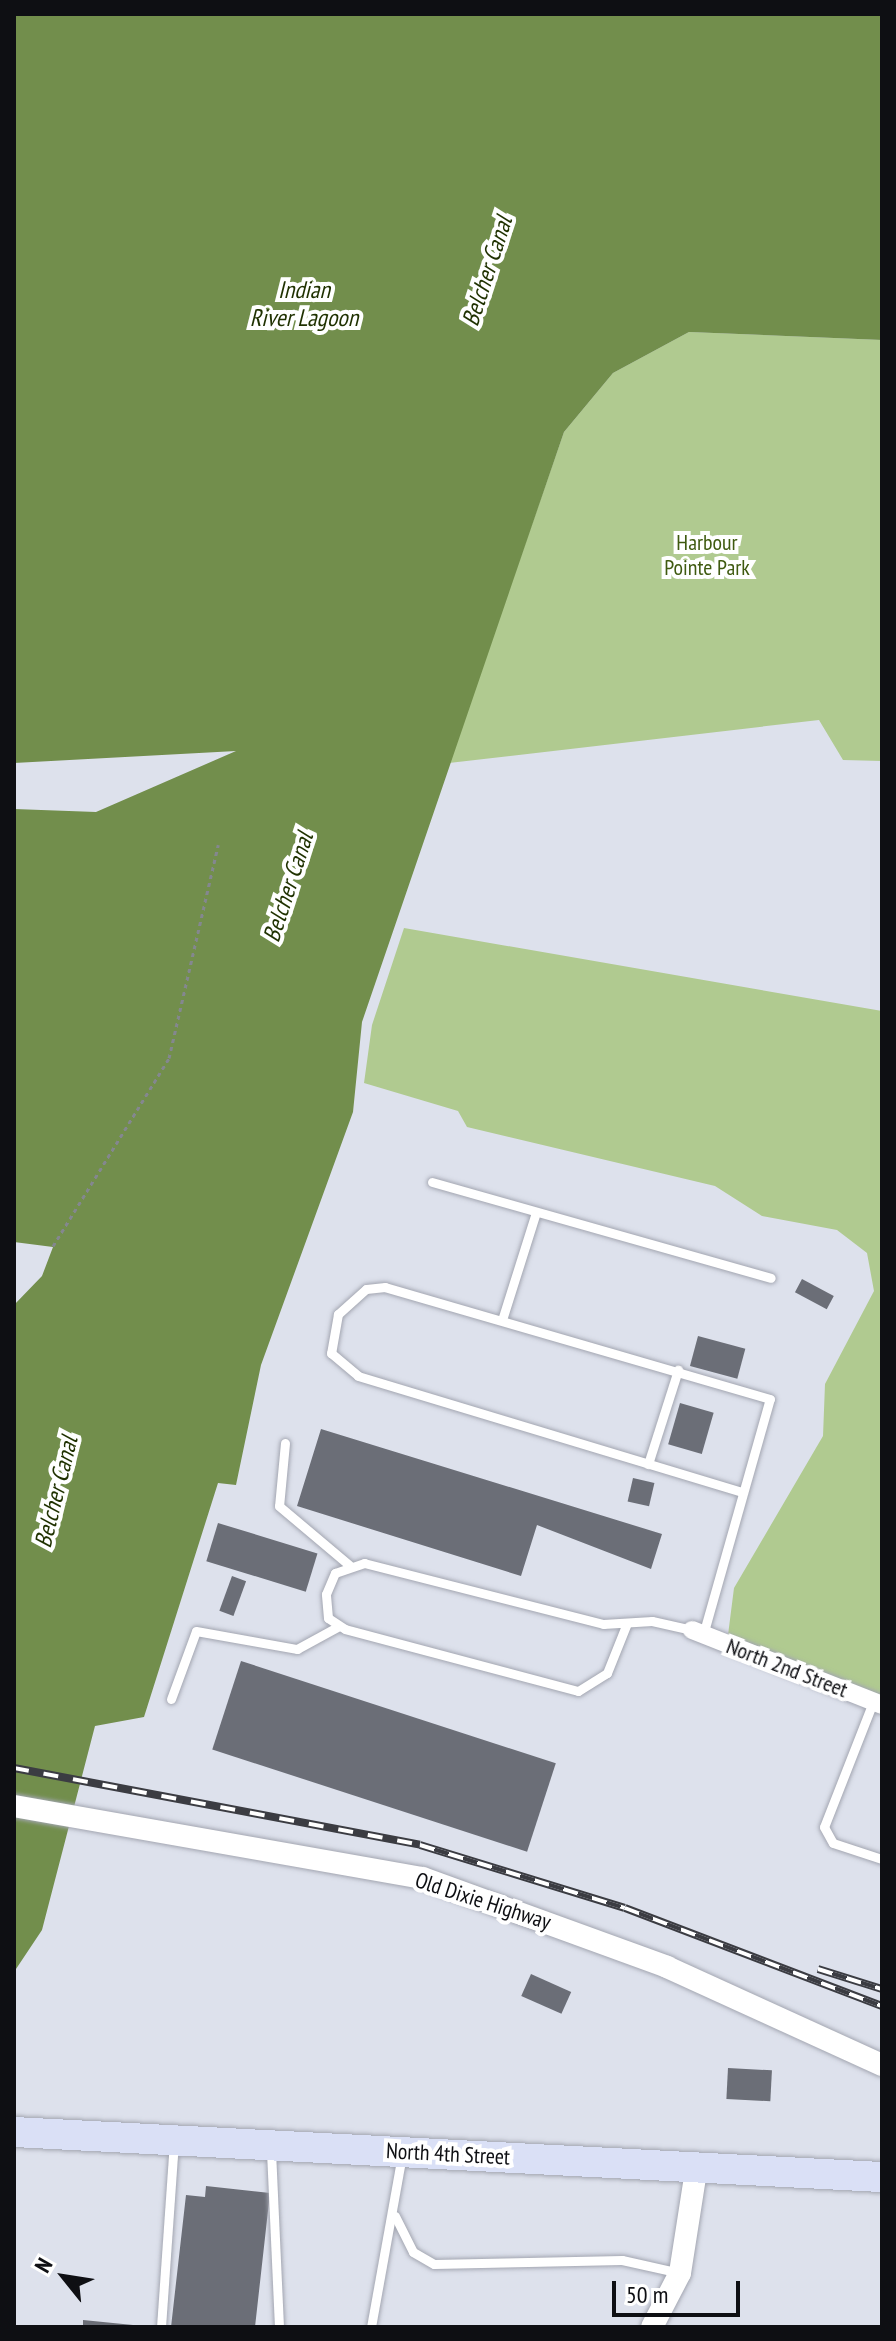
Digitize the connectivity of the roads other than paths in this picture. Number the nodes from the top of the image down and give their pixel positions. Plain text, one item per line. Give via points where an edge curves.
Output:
1 (432, 1182) dead end
2 (536, 1212) junction
3 (771, 1278) dead end
4 (502, 1320) junction
5 (678, 1370) junction
6 (285, 1443) dead end
7 (648, 1464) junction
8 (743, 1492) junction
9 (349, 1565) junction
10 (627, 1623) junction
11 (339, 1626) junction
12 (697, 1632) junction
13 (171, 1699) dead end
14 (877, 1704) edge
15 (14, 1806) edge
16 (882, 1859) edge
17 (882, 2065) edge
18 (14, 2132) edge
19 (174, 2140) junction
20 (271, 2145) junction
21 (402, 2152) junction
22 (697, 2164) junction
23 (882, 2177) edge
24 (395, 2216) junction
25 (680, 2273) junction
26 (161, 2327) edge
27 (279, 2327) edge
28 (371, 2327) edge
29 (652, 2327) edge

1 - 2 lane
2 - 3 lane
2 - 4 lane
4 - 5 lane
4 - 7 lane via 385,1287 366,1289 338,1314 328,1339 331,1353 358,1376
5 - 7 lane
5 - 8 lane via 770,1399
6 - 9 lane via 279,1506
7 - 8 lane
8 - 12 lane
9 - 10 lane
9 - 11 lane via 335,1573 326,1594 328,1618
10 - 11 lane via 607,1673 578,1691
10 - 12 lane
11 - 13 lane via 297,1649 196,1631
12 - 14 street, North 2nd Street
14 - 16 lane via 824,1827 833,1843
15 - 17 street, Old Dixie Highway via 423,1878 667,1967
18 - 19 main road, North 4th Street
19 - 20 main road, North 4th Street
19 - 26 lane
20 - 21 main road, North 4th Street
20 - 27 lane
21 - 22 main road, North 4th Street
21 - 24 lane
22 - 23 main road, North 4th Street
22 - 25 street
24 - 25 lane via 413,2252 434,2264 622,2260
24 - 28 lane
25 - 29 street

